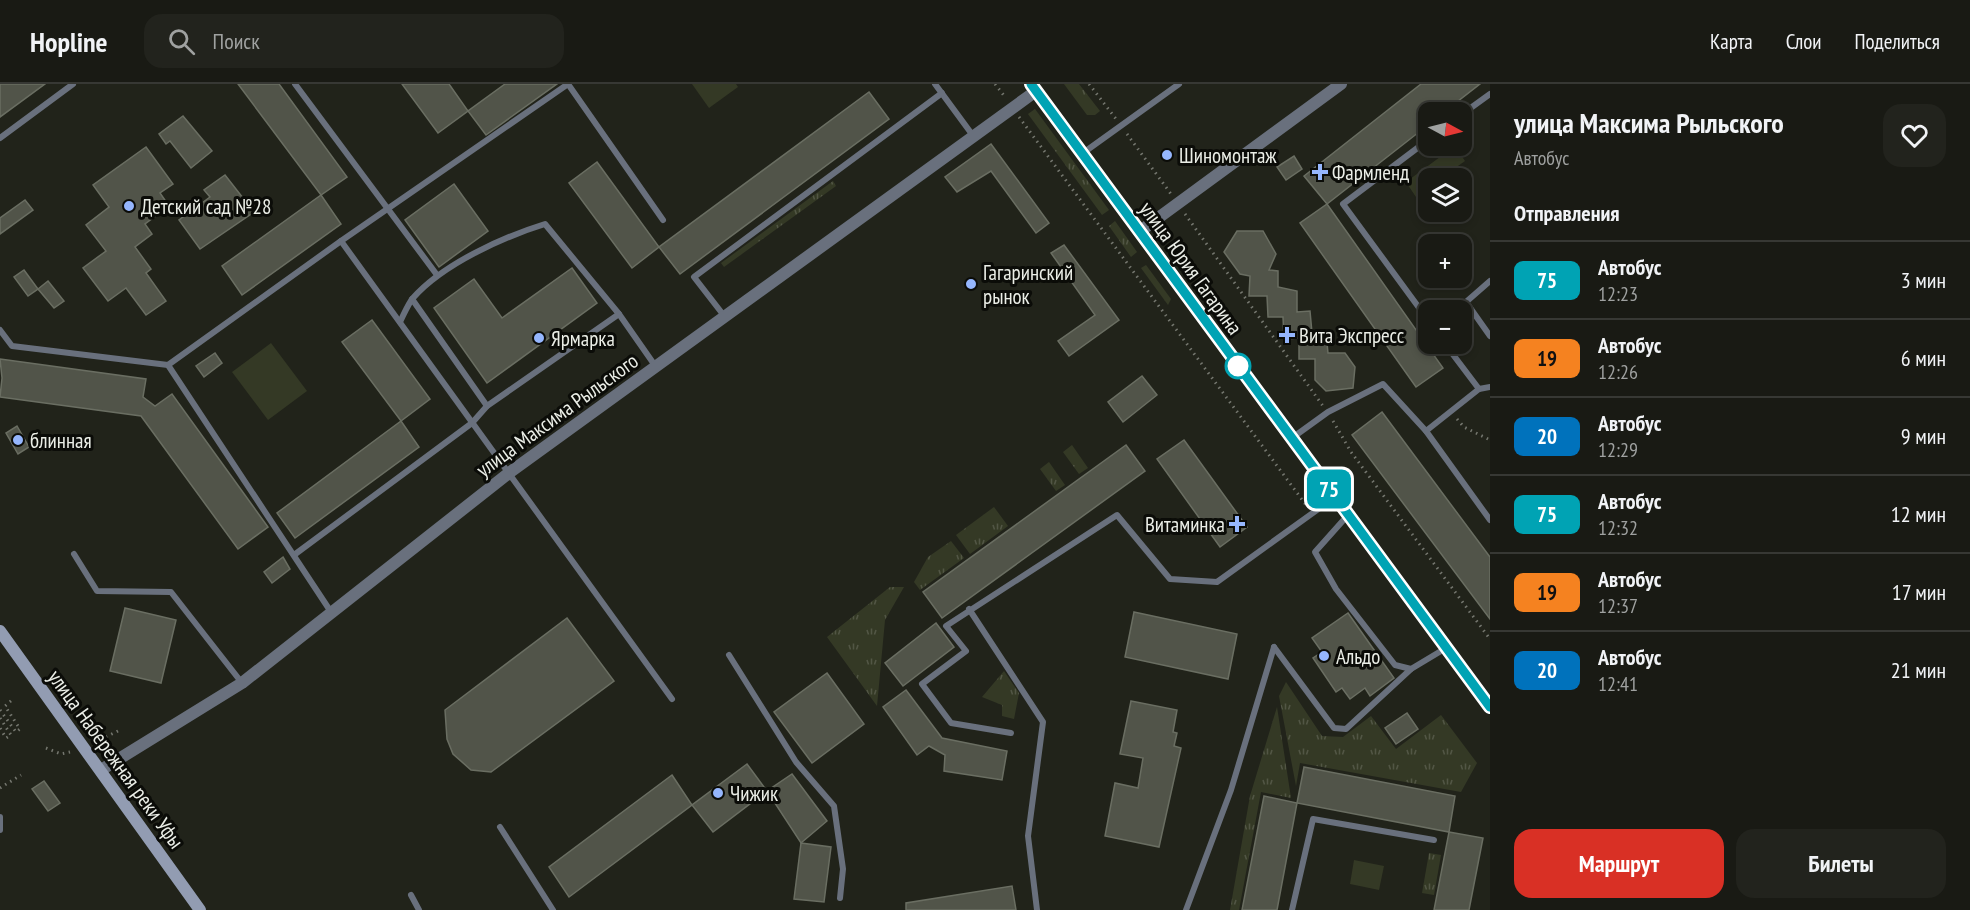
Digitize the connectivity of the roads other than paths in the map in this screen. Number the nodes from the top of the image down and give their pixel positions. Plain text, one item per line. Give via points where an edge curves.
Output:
1 (73, 84) edge
2 (295, 84) edge
3 (568, 84) edge
4 (935, 84) edge
5 (1179, 84) edge
6 (1341, 84) edge
7 (1033, 88) edge
8 (942, 93) junction
9 (1490, 94) edge
10 (1472, 107) edge
11 (974, 137) junction
12 (0, 138) edge
13 (1418, 148) edge
14 (1082, 154) junction
15 (388, 207) junction
16 (663, 220) dead end
17 (1139, 232) junction
18 (341, 241) junction
19 (437, 275) junction
20 (1490, 281) edge
21 (412, 299) junction
22 (1418, 306) edge
23 (619, 314) junction
24 (725, 317) junction
25 (400, 322) junction
26 (0, 330) edge
27 (1490, 336) edge
28 (1453, 354) edge
29 (168, 366) junction
30 (656, 367) junction
31 (1490, 387) edge
32 (1479, 389) junction
33 (487, 406) junction
34 (472, 423) junction
35 (1426, 431) junction
36 (1292, 438) junction
37 (509, 473) junction
38 (1335, 497) junction
39 (1348, 515) junction
40 (1490, 520) edge
41 (74, 554) dead end
42 (294, 555) junction
43 (969, 609) junction
44 (331, 612) junction
45 (0, 631) edge
46 (1446, 648) junction
47 (729, 656) dead end
48 (1411, 669) junction
49 (242, 683) junction
50 (672, 699) dead end
51 (1490, 707) edge
52 (1011, 733) dead end
53 (101, 770) junction
54 (0, 817) edge
55 (500, 827) dead end
56 (0, 830) edge
57 (1434, 840) dead end
58 (411, 895) dead end
59 (840, 898) dead end
60 (200, 910) edge
61 (419, 910) edge
62 (553, 910) edge
63 (1037, 910) edge
64 (1186, 910) edge
65 (1292, 910) edge

1 - 12 lane
2 - 15 lane
3 - 15 lane
3 - 16 lane
4 - 8 lane
5 - 14 lane
6 - 17 street
7 - 11 street, улица Максима Рыльского
7 - 14 main road, улица Юрия Гагарина
8 - 11 lane
8 - 24 lane via 694,277
9 - 10 lane
11 - 24 street, улица Максима Рыльского
13 - 22 lane via 1343,204
14 - 17 main road, улица Юрия Гагарина
15 - 18 lane
15 - 19 lane
17 - 36 main road, улица Юрия Гагарина
18 - 25 lane
18 - 29 lane
19 - 21 lane
19 - 23 lane via 527,229 545,224
20 - 27 lane via 1466,302
21 - 25 lane
21 - 33 lane
23 - 30 lane
23 - 33 lane
24 - 30 street, улица Максима Рыльского
25 - 34 lane
26 - 29 lane via 12,346
28 - 32 lane
29 - 42 lane
30 - 37 street, улица Максима Рыльского
31 - 32 lane
32 - 35 lane
33 - 34 lane
34 - 37 lane
34 - 42 lane
35 - 36 lane via 1383,384 1328,412
35 - 40 lane
36 - 38 main road, улица Юрия Гагарина
37 - 44 street, улица Максима Рыльского
37 - 50 lane
38 - 39 main road, улица Юрия Гагарина
38 - 43 lane via 1217,582 1170,579 1117,515
39 - 46 main road, улица Юрия Гагарина
39 - 48 lane via 1315,552 1336,589 1395,664
41 - 49 lane via 97,591 171,592
42 - 44 lane
43 - 52 lane via 946,626 966,651 922,684 951,723
43 - 63 lane via 1043,722 1028,836
44 - 49 street, улица Максима Рыльского
45 - 53 main road, улица Набережная реки Уфы
46 - 48 lane
46 - 51 main road, улица Юрия Гагарина
47 - 59 lane via 796,762 834,806 843,869
48 - 64 lane via 1346,729 1334,728 1274,647 1231,790
49 - 53 street, улица Максима Рыльского
53 - 60 main road, улица Набережная реки Уфы
54 - 56 lane
55 - 62 lane
57 - 65 lane via 1313,819
58 - 61 lane

